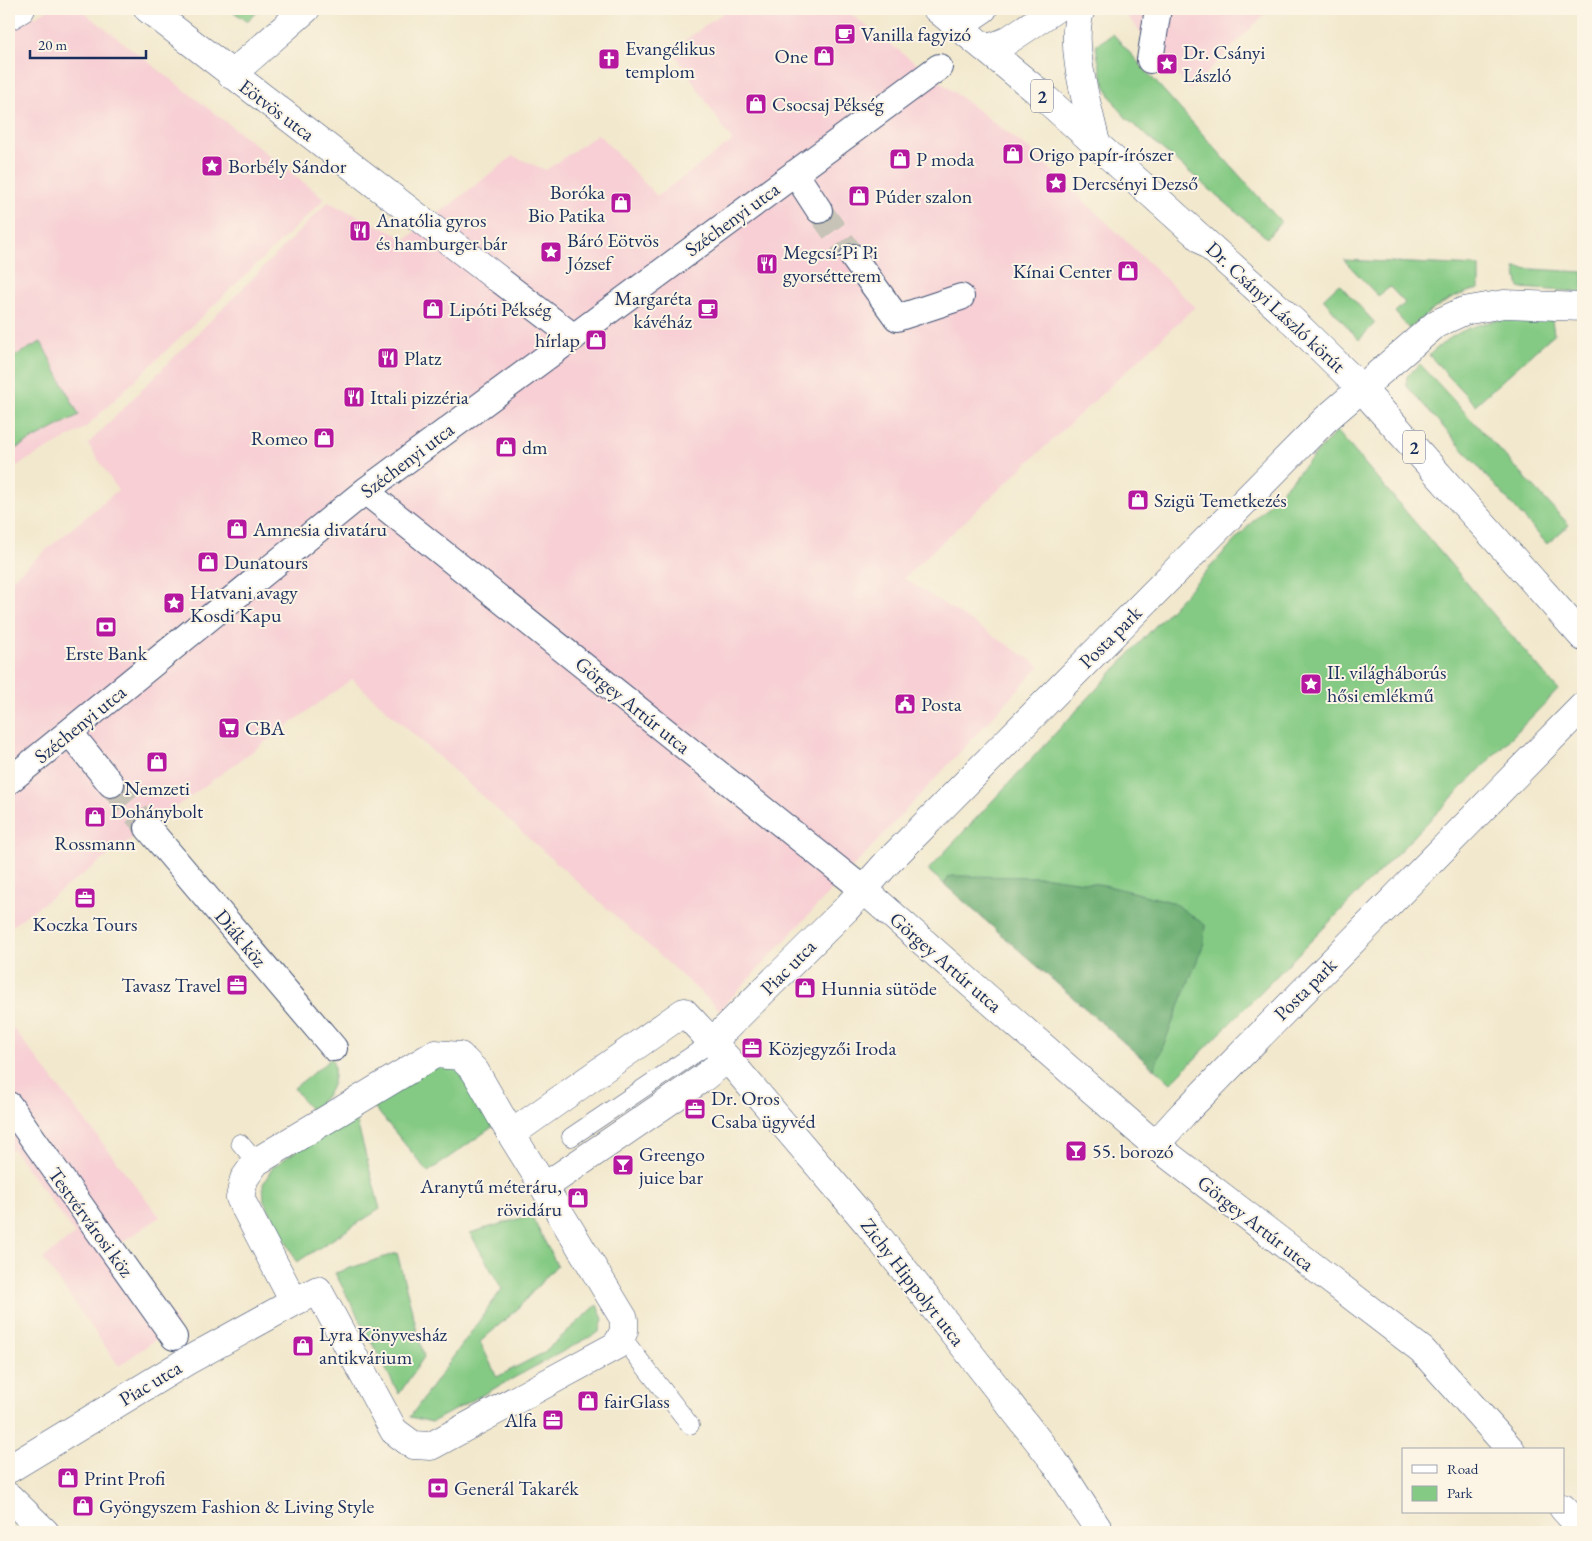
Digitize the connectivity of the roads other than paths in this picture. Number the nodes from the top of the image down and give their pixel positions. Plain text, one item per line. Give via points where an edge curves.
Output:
1 (21, 9) edge
2 (148, 9) edge
3 (306, 9) edge
4 (937, 9) edge
5 (982, 9) edge
6 (1054, 9) edge
7 (1081, 9) edge
8 (1158, 9) edge
9 (9, 16) edge
10 (958, 26) junction
11 (987, 49) junction
12 (1150, 60) dead end
13 (939, 67) dead end
14 (231, 75) junction
15 (1096, 143) junction
16 (795, 173) junction
17 (819, 210) tunnel mouth
18 (853, 257) tunnel mouth
19 (497, 278) joint
20 (961, 297) dead end
21 (1583, 307) edge
22 (574, 337) junction
23 (1361, 388) junction
24 (365, 491) junction
25 (1583, 637) edge
26 (1583, 706) edge
27 (70, 732) junction
28 (9, 782) edge
29 (111, 784) tunnel mouth
30 (148, 828) tunnel mouth
31 (864, 890) junction
32 (334, 1048) dead end
33 (719, 1050) junction
34 (9, 1106) edge
35 (16, 1132) edge
36 (511, 1134) junction
37 (572, 1137) dead end
38 (1155, 1145) junction
39 (544, 1188) junction
40 (294, 1302) junction
41 (622, 1336) junction
42 (174, 1337) dead end
43 (690, 1425) dead end
44 (1509, 1448) edge
45 (9, 1468) edge
46 (9, 1497) edge
47 (1564, 1509) edge
48 (1583, 1530) edge
49 (45, 1532) edge
50 (1100, 1532) edge

1 - 9 street
2 - 14 street, Eötvös utca
3 - 14 street
4 - 10 street, Dr. Csányi László körút / 2
5 - 10 street
6 - 11 street via 1007,40
7 - 15 street via 1078,49
8 - 12 street
10 - 11 street, Dr. Csányi László körút / 2
11 - 15 street, Dr. Csányi László körút / 2
13 - 16 street, Széchenyi utca
14 - 19 street, Eötvös utca
15 - 23 street, Dr. Csányi László körút / 2 via 1248,280
16 - 17 street
16 - 22 street, Széchenyi utca
18 - 20 street via 897,318
19 - 22 street, Eötvös utca
21 - 23 street, Posta park via 1504,304 1464,311 1436,324
22 - 24 street, Széchenyi utca
23 - 25 street, Dr. Csányi László körút / 2
23 - 31 street, Posta park via 1326,419
24 - 27 street, Széchenyi utca
24 - 31 street, Görgey Artúr utca
26 - 38 street, Posta park
27 - 28 street, Széchenyi utca
27 - 29 street
30 - 32 street, Diák köz
31 - 33 street, Piac utca
31 - 38 street, Görgey Artúr utca
33 - 36 street, Zichy Hippolyt utca via 684,1012
33 - 37 lane
33 - 39 street, Piac utca via 703,1078
33 - 50 street, Zichy Hippolyt utca via 869,1225 1054,1461
34 - 35 street, Testvérvárosi köz
35 - 42 street, Testvérvárosi köz
36 - 39 street
36 - 40 street via 475,1071 460,1056 435,1054 248,1153 240,1198
38 - 44 street, Görgey Artúr utca via 1422,1350
39 - 41 street via 624,1319
40 - 41 street, Piac utca via 318,1290 394,1431 413,1445 431,1446 617,1345
40 - 45 street, Piac utca via 187,1361
41 - 43 lane
46 - 49 street
47 - 48 street

